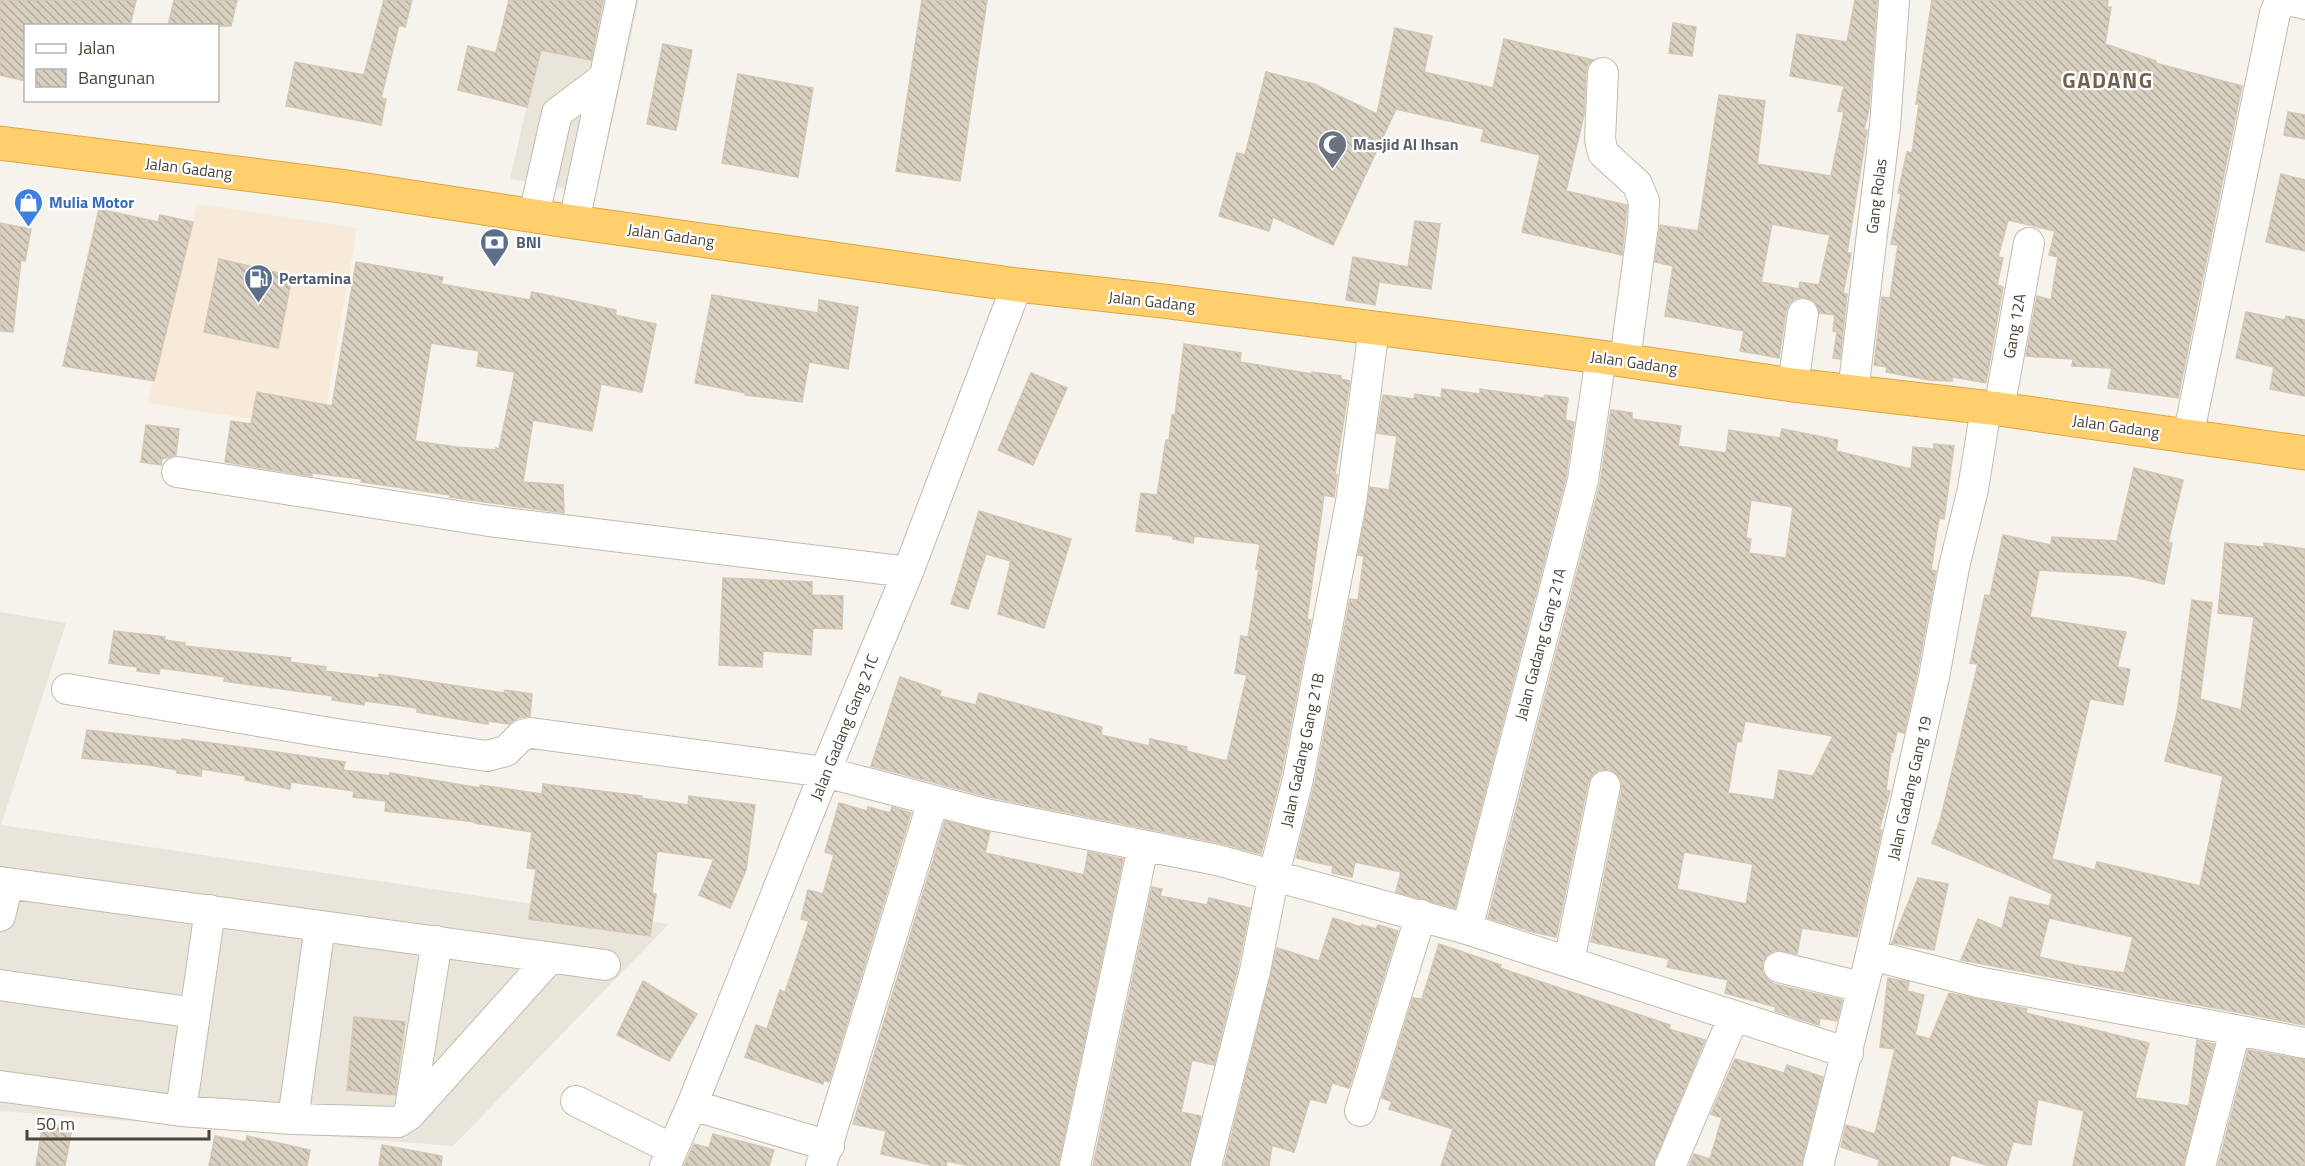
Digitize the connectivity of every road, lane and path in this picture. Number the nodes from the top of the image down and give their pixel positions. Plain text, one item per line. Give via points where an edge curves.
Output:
1 (621, 0) edge
2 (1894, 0) edge
3 (2305, 4) edge
4 (1603, 73) dead end
5 (605, 77) junction
6 (0, 143) edge
7 (534, 215) junction
8 (574, 222) junction
9 (2029, 243) dead end
10 (1017, 285) junction
11 (1803, 314) dead end
12 (1374, 328) junction
13 (1613, 359) junction
14 (1793, 385) junction
15 (1853, 392) junction
16 (1993, 408) junction
17 (2188, 437) junction
18 (2305, 453) edge
19 (177, 472) dead end
20 (908, 572) junction
21 (67, 689) dead end
22 (825, 772) junction
23 (1605, 786) dead end
24 (933, 801) junction
25 (1143, 847) junction
26 (1274, 874) junction
27 (4, 883) edge
28 (210, 910) junction
29 (1421, 915) junction
30 (0, 916) edge
31 (320, 926) junction
32 (1467, 928) junction
33 (437, 941) junction
34 (1871, 955) junction
35 (550, 958) junction
36 (1569, 962) junction
37 (604, 965) dead end
38 (1779, 967) dead end
39 (0, 985) edge
40 (1862, 987) junction
41 (195, 1013) junction
42 (1734, 1016) junction
43 (2235, 1031) junction
44 (2305, 1043) edge
45 (1848, 1053) junction
46 (0, 1086) edge
47 (576, 1101) dead end
48 (692, 1105) junction
49 (181, 1111) junction
50 (1360, 1111) dead end
51 (408, 1115) junction
52 (293, 1119) junction
53 (825, 1156) edge
54 (668, 1158) edge
55 (1075, 1166) edge
56 (1206, 1166) edge
57 (1670, 1166) edge
58 (1818, 1166) edge
59 (2200, 1166) edge

1 - 5 street
2 - 15 street, Gang Rolas via 1885,126
3 - 17 street via 2280,2 2275,13
4 - 13 street, Jalan Gadang Gang 21A via 1603,153 1637,184 1644,201 1643,225
5 - 7 street via 557,112
5 - 8 street
6 - 7 highway, Jalan Gadang
7 - 8 highway, Jalan Gadang
8 - 10 highway, Jalan Gadang
9 - 16 street, Gang 12A
10 - 12 highway, Jalan Gadang
10 - 20 street, Jalan Gadang Gang 21C
11 - 14 street
12 - 13 highway, Jalan Gadang
12 - 26 street, Jalan Gadang Gang 21B via 1335,590 1298,779
13 - 14 highway, Jalan Gadang
13 - 32 street, Jalan Gadang Gang 21A
14 - 15 highway, Jalan Gadang
15 - 16 highway, Jalan Gadang
16 - 17 highway, Jalan Gadang
16 - 34 street, Jalan Gadang Gang 19 via 1954,567 1934,677
17 - 18 highway, Jalan Gadang
19 - 20 street via 489,520
20 - 22 street, Jalan Gadang Gang 21C
21 - 22 street via 487,756 506,751 522,735 531,733
22 - 24 street
22 - 48 street, Jalan Gadang Gang 21C
23 - 36 street
24 - 25 street
24 - 53 street
25 - 26 street
25 - 55 street
26 - 29 street
26 - 56 street, Jalan Gadang Gang 21B via 1255,971
27 - 28 street
27 - 30 street
28 - 31 street
28 - 41 street
29 - 32 street
29 - 50 street
31 - 33 street
31 - 52 street
32 - 36 street
33 - 35 street
33 - 51 street
34 - 40 street, Jalan Gadang Gang 19
34 - 43 street via 1977,982
35 - 37 street
35 - 51 street
36 - 42 street
38 - 40 street
39 - 41 street
40 - 45 street, Jalan Gadang Gang 19
41 - 49 street
42 - 45 street
42 - 57 street
43 - 44 street
43 - 59 street
45 - 58 street, Jalan Gadang Gang 19
46 - 49 street
47 - 54 street
48 - 53 street
48 - 54 street, Jalan Gadang Gang 21C
49 - 52 street
51 - 52 street via 398,1122

